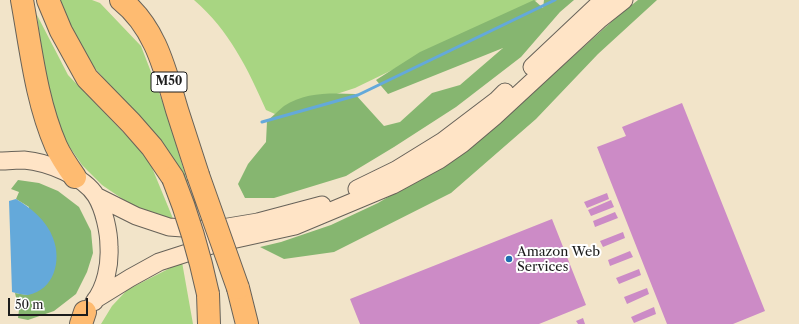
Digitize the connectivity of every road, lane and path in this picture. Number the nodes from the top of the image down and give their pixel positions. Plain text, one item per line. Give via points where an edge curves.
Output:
1 (22, 0) edge
2 (48, 0) edge
3 (121, 0) edge
4 (603, 0) edge
5 (624, 0) edge
6 (0, 161) edge
7 (75, 177) junction
8 (96, 196) junction
9 (83, 315) edge
10 (209, 324) edge
11 (248, 324) edge

1 - 7 highway via 38,90 50,131 62,158
2 - 10 highway, bridge via 61,31 87,78 152,147 173,178 201,259 208,294
3 - 11 highway, M50, bridge via 145,24 157,48
4 - 8 main road via 497,100 443,141 396,170 325,204 258,222 210,230 169,227
5 - 9 main road via 494,117 439,160 393,185 295,226 218,243 159,262 130,278
6 - 7 main road via 25,160 59,168
7 - 8 main road
8 - 9 main road via 109,236 110,260 102,289

